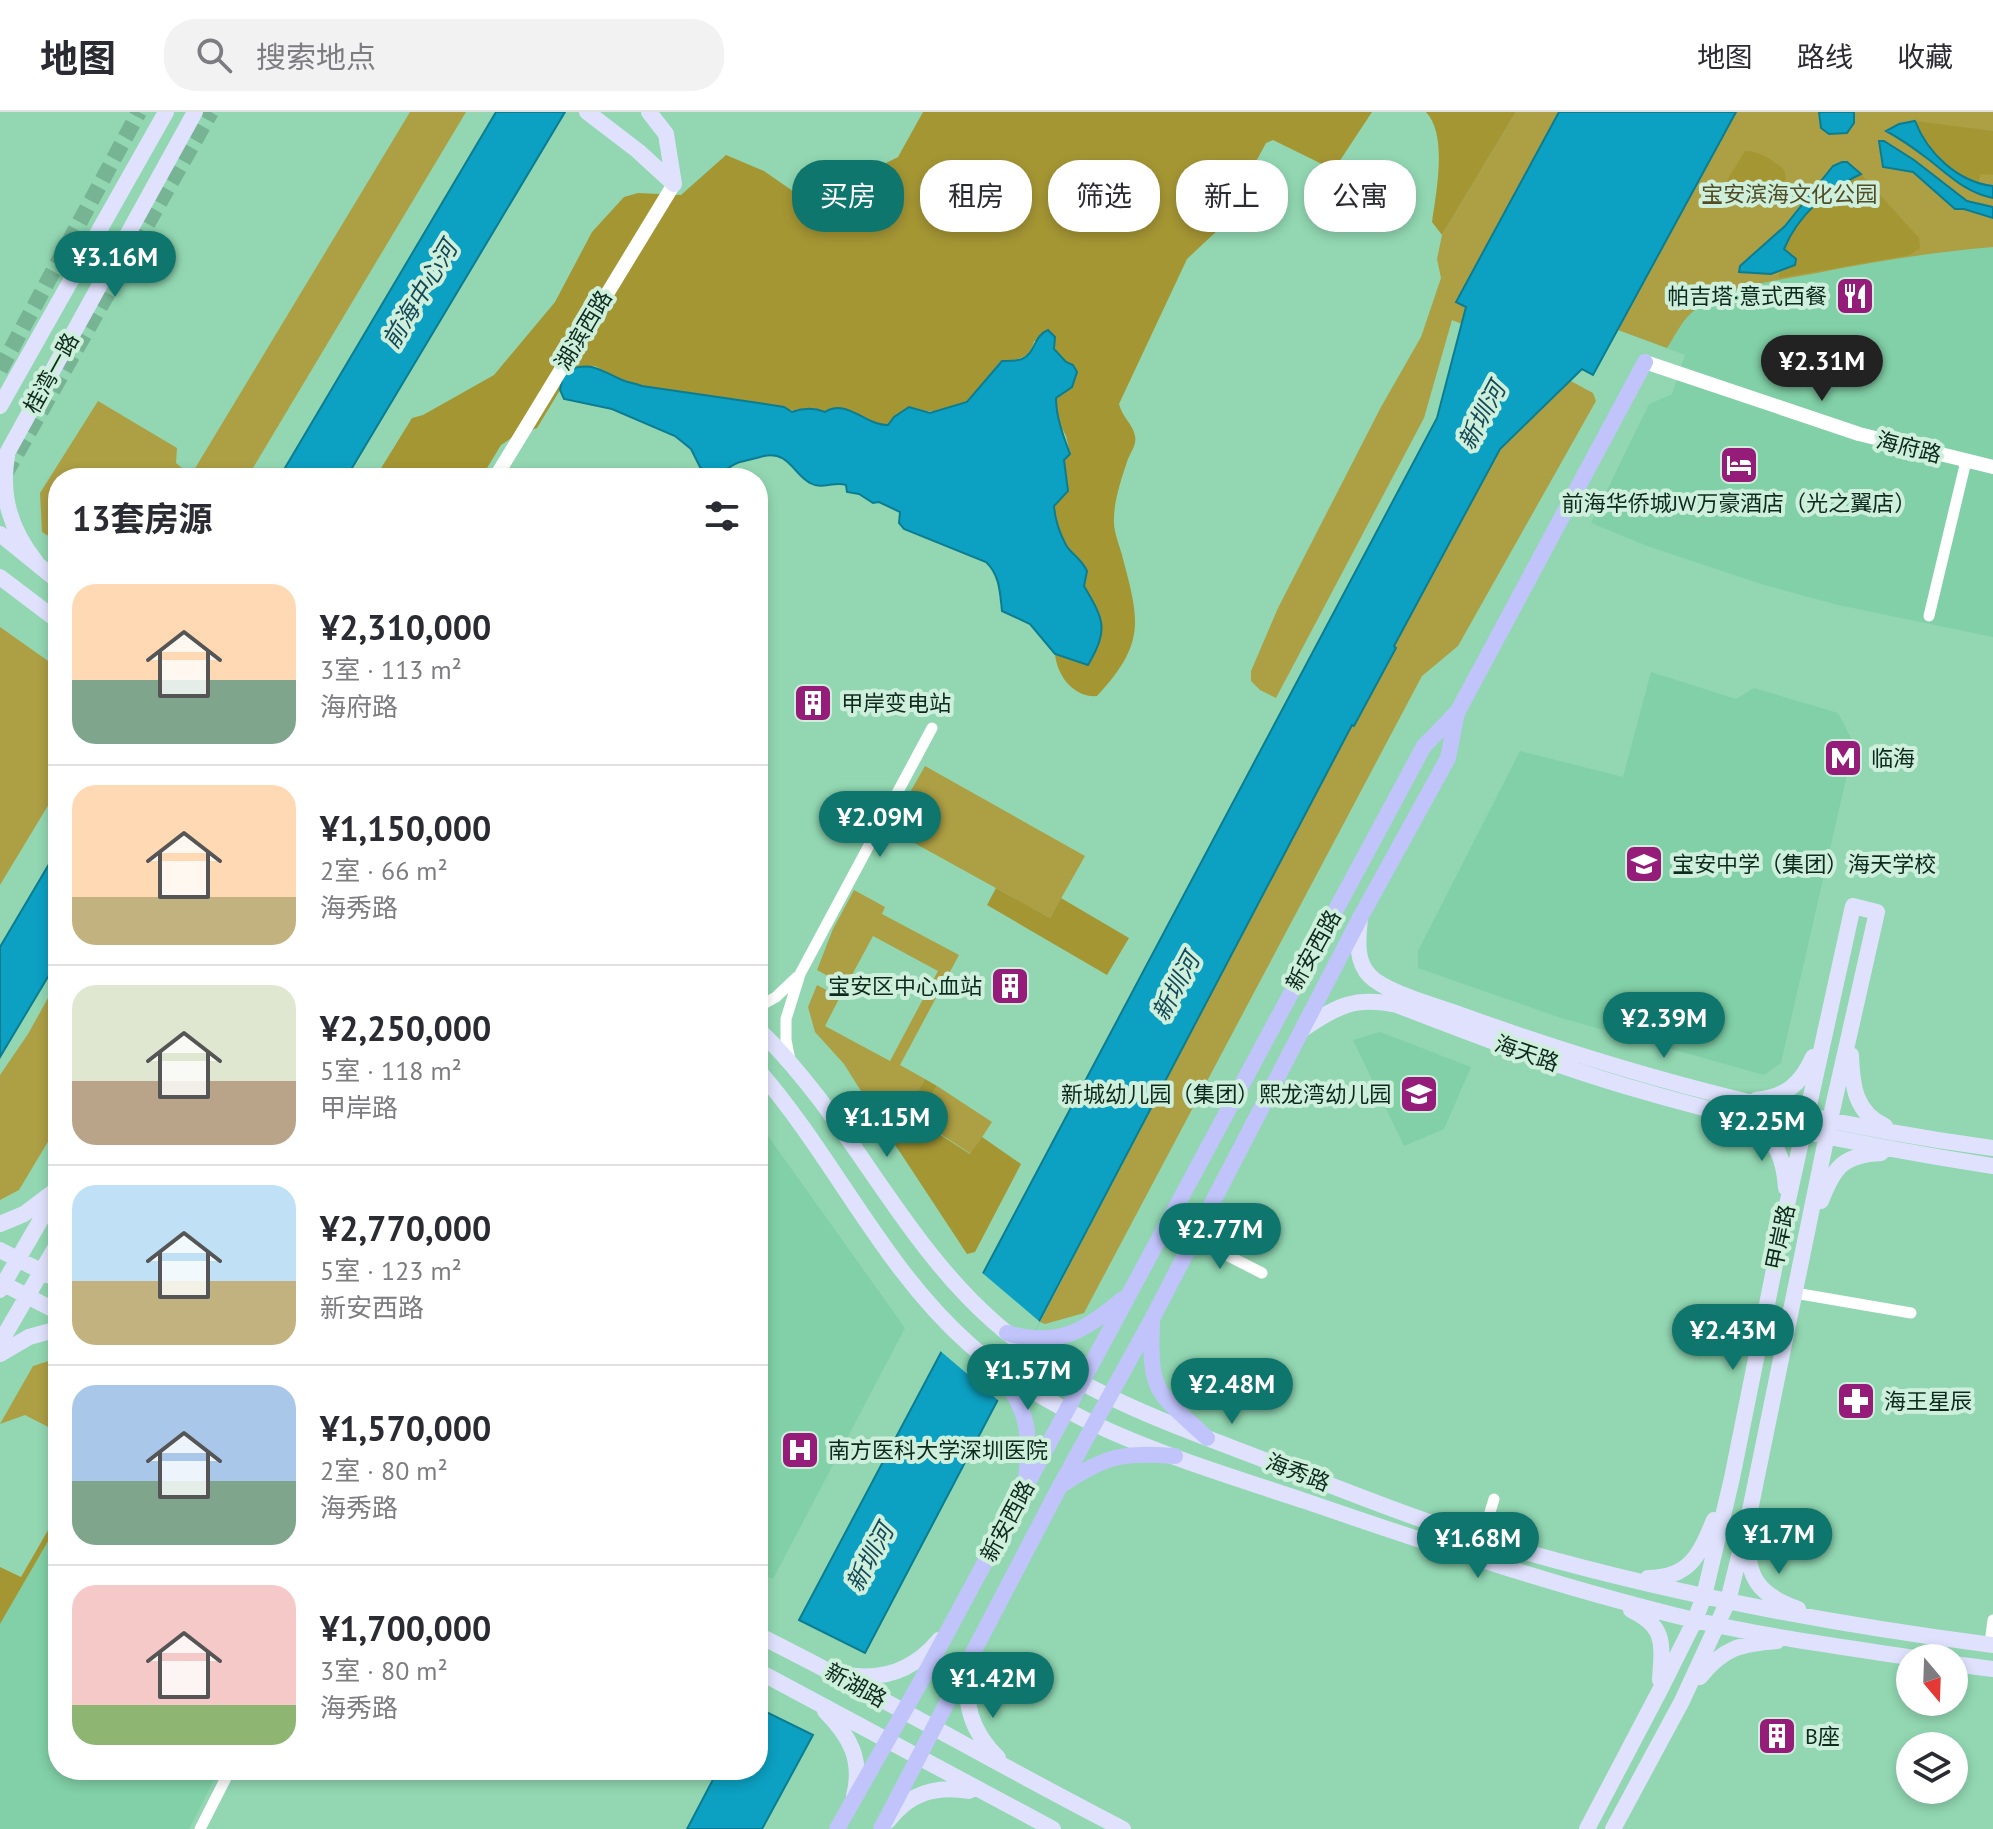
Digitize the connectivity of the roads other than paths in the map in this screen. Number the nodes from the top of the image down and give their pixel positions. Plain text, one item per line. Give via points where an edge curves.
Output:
1 (166, 112) edge
2 (195, 112) edge
3 (587, 112) edge
4 (649, 112) edge
5 (674, 184) junction
6 (1645, 362) joint
7 (0, 406) edge
8 (4, 459) edge
9 (1966, 461) junction
10 (1993, 467) edge
11 (501, 468) edge
12 (0, 534) edge
13 (36, 562) junction
14 (48, 572) edge
15 (0, 577) edge
16 (0, 584) edge
17 (19, 592) junction
18 (48, 614) edge
19 (1929, 616) dead end
20 (1458, 711) junction
21 (932, 728) dead end
22 (1408, 776) junction
23 (1431, 789) junction
24 (1360, 918) junction
25 (800, 974) junction
26 (768, 1001) edge
27 (1303, 1029) junction
28 (1825, 1030) junction
29 (1850, 1032) junction
30 (768, 1039) edge
31 (790, 1061) junction
32 (768, 1082) edge
33 (1723, 1097) junction
34 (1807, 1114) junction
35 (1740, 1118) junction
36 (1830, 1120) junction
37 (1803, 1132) junction
38 (1909, 1136) junction
39 (1827, 1137) junction
40 (1993, 1148) edge
41 (1913, 1154) junction
42 (1993, 1166) edge
43 (48, 1196) edge
44 (1787, 1205) junction
45 (48, 1206) edge
46 (0, 1224) edge
47 (1193, 1238) junction
48 (1804, 1247) junction
49 (0, 1250) edge
50 (17, 1259) junction
51 (48, 1260) edge
52 (41, 1272) junction
53 (1262, 1273) dead end
54 (48, 1275) edge
55 (1, 1285) edge
56 (1130, 1292) junction
57 (1795, 1293) junction
58 (27, 1296) junction
59 (48, 1307) edge
60 (1911, 1313) dead end
61 (1152, 1319) junction
62 (48, 1332) edge
63 (0, 1343) edge
64 (1029, 1344) junction
65 (0, 1354) edge
66 (1010, 1380) junction
67 (1081, 1384) junction
68 (1109, 1398) junction
69 (1067, 1411) junction
70 (1095, 1424) junction
71 (1207, 1438) junction
72 (1175, 1456) junction
73 (1732, 1478) junction
74 (1060, 1486) junction
75 (1024, 1490) junction
76 (1494, 1499) dead end
77 (1748, 1520) junction
78 (1482, 1539) junction
79 (1618, 1577) junction
80 (1597, 1595) junction
81 (1704, 1596) junction
82 (1728, 1601) junction
83 (1695, 1620) junction
84 (1826, 1620) junction
85 (1993, 1620) edge
86 (1719, 1625) junction
87 (948, 1630) junction
88 (1798, 1639) junction
89 (768, 1640) edge
90 (1991, 1644) edge
91 (1896, 1655) edge
92 (969, 1663) junction
93 (1968, 1666) edge
94 (1993, 1669) edge
95 (837, 1674) junction
96 (768, 1676) edge
97 (1660, 1690) junction
98 (815, 1701) junction
99 (1682, 1701) junction
100 (904, 1712) junction
101 (934, 1729) junction
102 (887, 1740) junction
103 (918, 1758) junction
104 (1017, 1775) junction
105 (225, 1780) edge
106 (986, 1795) junction
107 (853, 1798) junction
108 (200, 1829) edge
109 (837, 1829) edge
110 (882, 1829) edge
111 (1053, 1829) edge
112 (1123, 1829) edge
113 (1587, 1829) edge
114 (1613, 1829) edge

1 - 7 main road, 桂湾一路
2 - 8 main road, 桂湾一路
3 - 5 main road
4 - 5 main road via 666,134
5 - 11 street, 湖滨西路
6 - 9 street, 海府路 via 1859,434
6 - 20 main road, 新安西路
8 - 13 main road via 9,517
9 - 10 street, 海府路
9 - 19 street
12 - 13 main road
13 - 14 main road
15 - 17 main road
16 - 17 main road
17 - 18 main road
20 - 22 main road, 新安西路 via 1424,746
20 - 23 main road, 新安西路 via 1448,758
21 - 25 street
22 - 23 main road
22 - 56 main road, 新安西路
23 - 24 main road, 新安西路
24 - 27 main road, 新安西路
24 - 33 main road, 海天路 via 1361,961 1380,984 1528,1039
25 - 26 street
25 - 31 street via 786,1019
27 - 35 main road, 海天路 via 1337,1008 1379,1001 1609,1081
27 - 47 main road, 新安西路
28 - 29 main road, 甲岸路 via 1853,906 1877,912
28 - 33 main road via 1807,1071 1788,1091 1755,1100
28 - 34 main road, 甲岸路
29 - 36 main road, 甲岸路
29 - 38 main road via 1852,1079 1861,1106 1873,1121
30 - 31 main road
31 - 64 main road via 953,1282 1007,1333
32 - 66 main road via 937,1313
33 - 34 main road, 海天路
34 - 36 main road, 海天路
34 - 37 main road, 甲岸路
35 - 37 main road, 海天路
35 - 44 main road via 1776,1145
36 - 38 main road, 海天路
36 - 39 main road, 甲岸路
37 - 39 main road, 海天路
37 - 44 main road, 甲岸路
38 - 40 main road, 海天路
39 - 41 main road, 海天路
39 - 48 main road, 甲岸路
41 - 42 main road, 海天路
41 - 48 main road via 1879,1153 1846,1161 1829,1181
43 - 46 main road
44 - 73 main road, 甲岸路
45 - 50 main road
47 - 53 street
47 - 61 main road, 新安西路
48 - 57 main road, 甲岸路
49 - 50 main road
50 - 52 main road
50 - 55 main road
51 - 52 main road
52 - 54 main road
52 - 58 main road
55 - 58 main road
56 - 64 main road via 1079,1331
56 - 67 main road, 新安西路
57 - 60 street
57 - 77 main road, 甲岸路
58 - 59 main road
58 - 63 main road
61 - 68 main road, 新安西路
61 - 71 main road via 1151,1367 1158,1389
62 - 65 main road
64 - 67 main road, 海秀路
66 - 69 main road, 海秀路
66 - 75 main road via 1028,1429
67 - 68 main road, 海秀路
67 - 69 main road, 新安西路
68 - 70 main road, 新安西路
68 - 71 main road, 海秀路
69 - 70 main road, 海秀路
69 - 75 main road, 新安西路
70 - 72 main road, 海秀路
70 - 74 main road, 新安西路
71 - 78 main road, 海秀路
72 - 74 main road via 1117,1456
72 - 80 main road, 海秀路
73 - 79 main road via 1704,1544 1685,1569 1666,1576
73 - 81 main road, 甲岸路
74 - 92 main road, 新安西路
75 - 87 main road, 新安西路
76 - 78 street
77 - 82 main road, 甲岸路
77 - 84 main road via 1749,1566 1755,1581 1773,1597
78 - 79 main road, 海秀路
79 - 81 main road, 海秀路
80 - 83 main road, 海秀路
80 - 97 main road via 1656,1627 1662,1651
81 - 82 main road, 海秀路
81 - 83 main road, 甲岸路
82 - 84 main road, 海秀路
82 - 86 main road, 甲岸路
83 - 86 main road, 海秀路
83 - 97 main road, 甲岸路
84 - 90 main road, 海秀路
85 - 90 street
86 - 88 main road, 海秀路
86 - 99 main road, 甲岸路
87 - 95 main road via 922,1659 899,1672 872,1677
87 - 100 main road, 新安西路
88 - 91 main road, 海秀路
88 - 99 main road via 1733,1648
89 - 95 main road, 新湖路
92 - 101 main road, 新安西路
92 - 104 main road via 971,1721 986,1746
93 - 94 main road
95 - 100 main road, 新湖路
96 - 98 main road, 新湖路
97 - 113 main road, 甲岸路
98 - 102 main road, 新湖路
98 - 107 main road via 853,1748 858,1773
99 - 114 main road, 甲岸路
100 - 101 main road, 新湖路
100 - 102 main road, 新安西路
101 - 103 main road, 新安西路
101 - 104 main road, 新湖路
102 - 103 main road, 新湖路
102 - 107 main road, 新安西路
103 - 106 main road, 新湖路
103 - 110 main road, 新安西路
104 - 112 main road, 新湖路
105 - 108 street
106 - 110 main road via 954,1788 928,1791 906,1802
106 - 111 main road, 新湖路
107 - 109 main road, 新安西路

